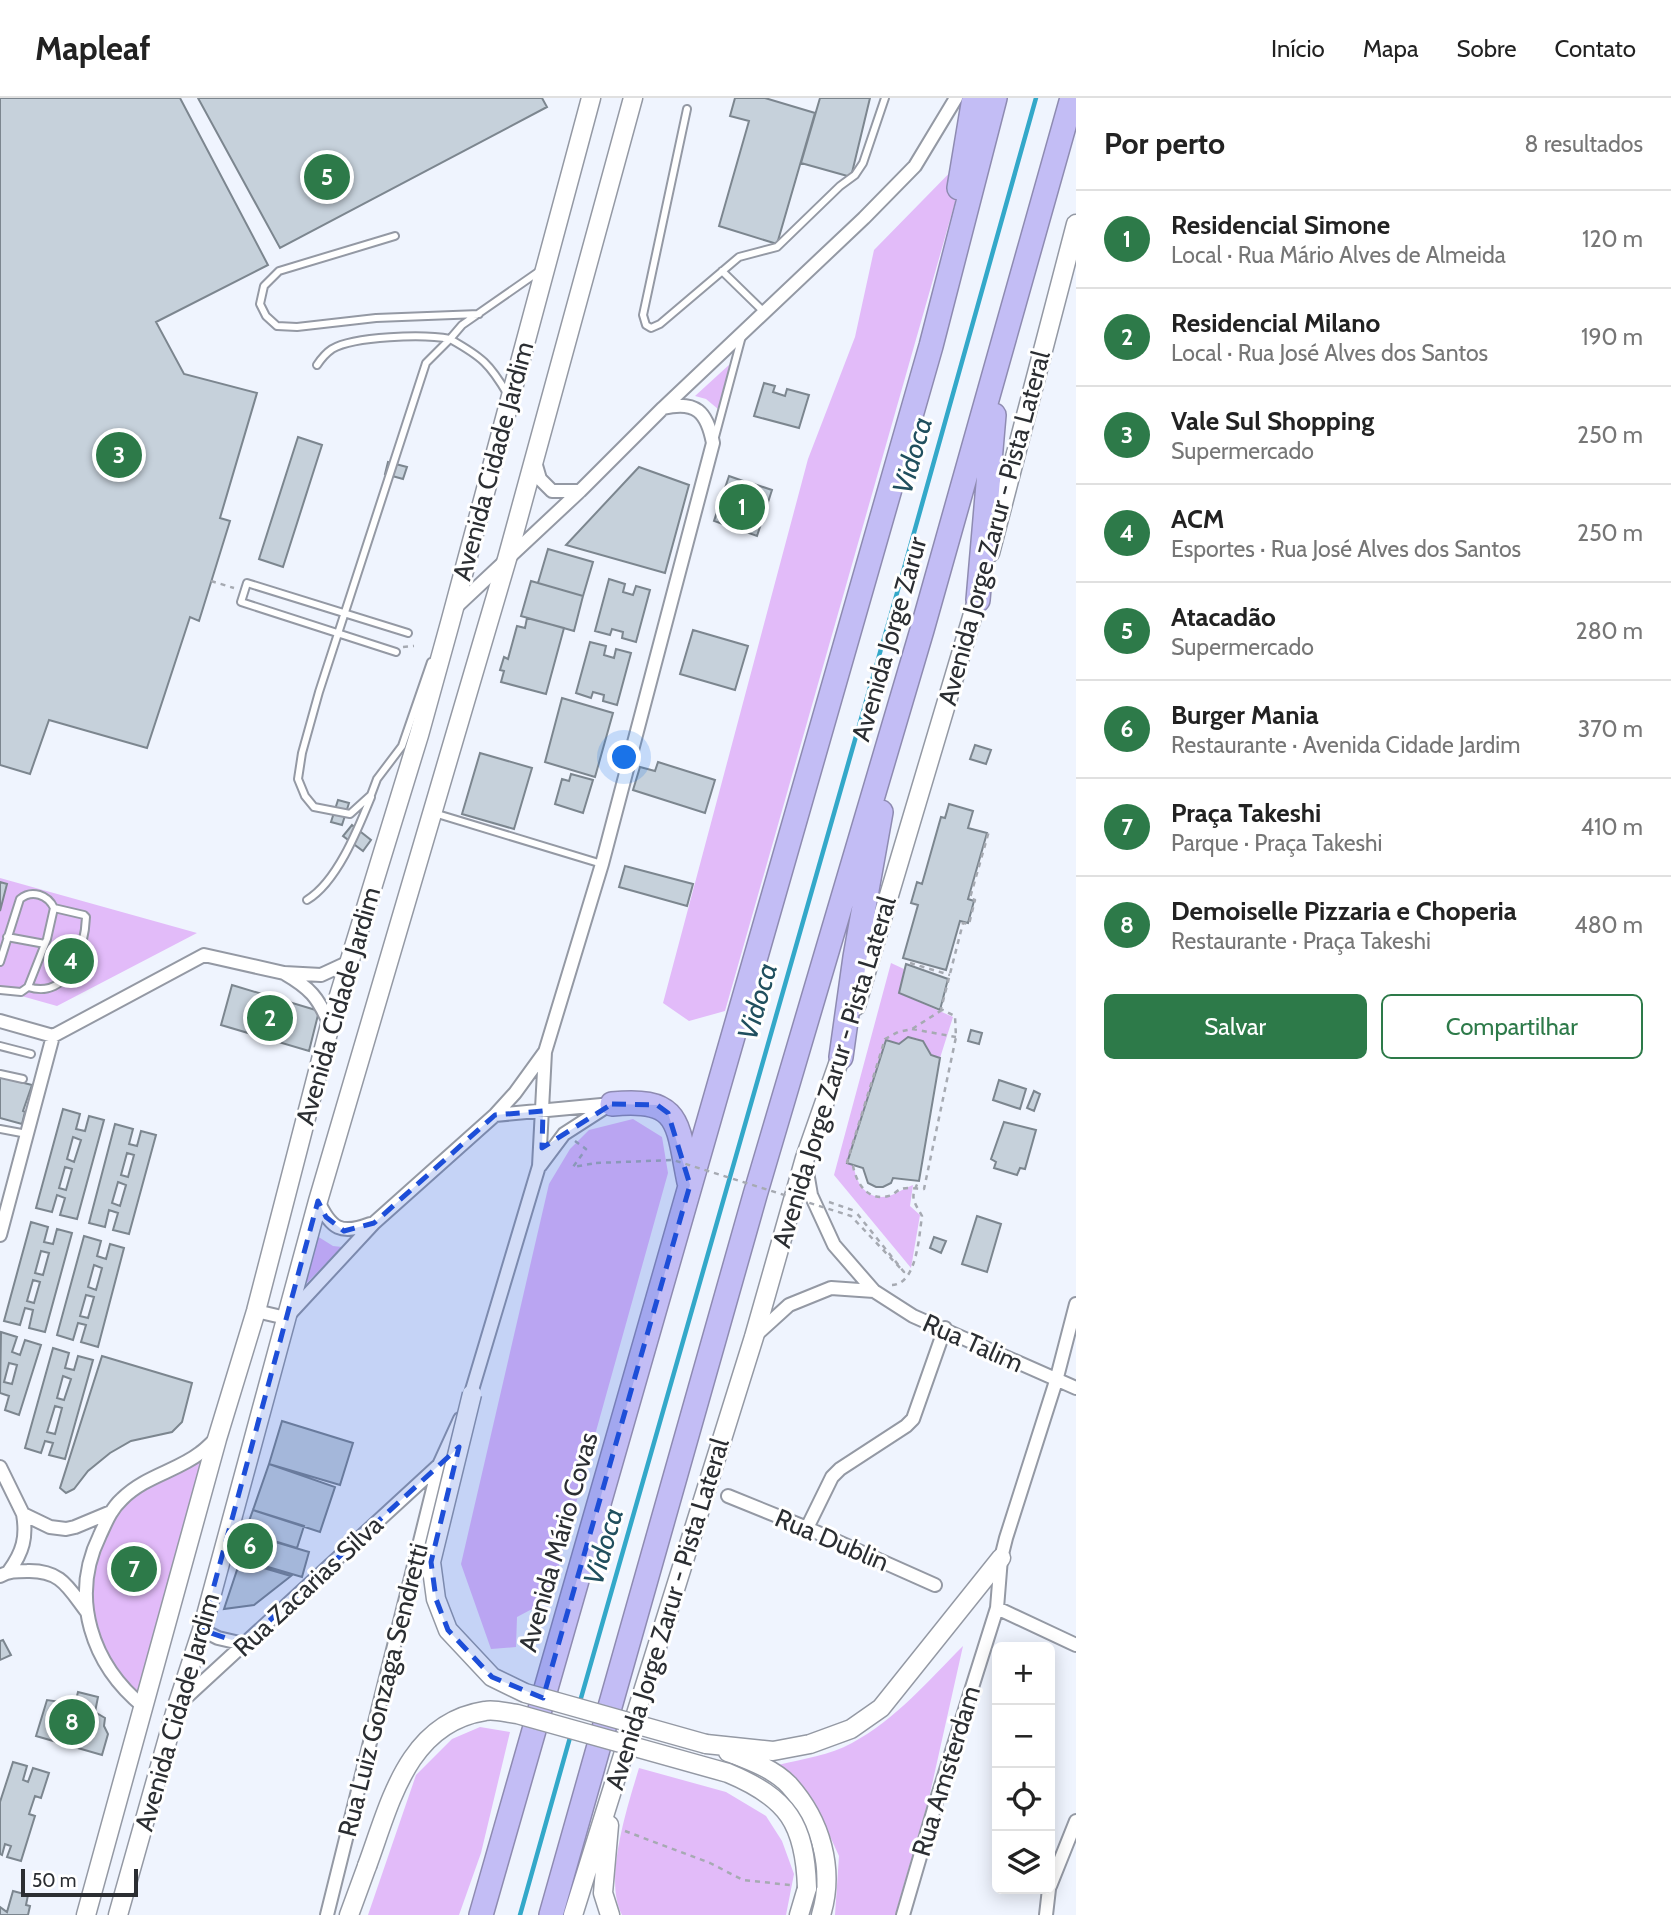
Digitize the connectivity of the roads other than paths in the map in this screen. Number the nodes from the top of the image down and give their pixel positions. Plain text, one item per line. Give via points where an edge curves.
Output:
1 (591, 98) edge
2 (633, 98) edge
3 (885, 98) edge
4 (956, 98) edge
5 (974, 98) edge
6 (995, 98) edge
7 (1072, 98) edge
8 (687, 109) dead end
9 (1076, 224) edge
10 (395, 236) dead end
11 (544, 268) junction
12 (722, 271) junction
13 (764, 312) junction
14 (480, 314) junction
15 (1007, 328) junction
16 (744, 331) junction
17 (450, 339) junction
18 (931, 346) junction
19 (317, 365) dead end
20 (510, 398) junction
21 (663, 408) junction
22 (713, 443) junction
23 (533, 458) junction
24 (580, 491) junction
25 (507, 559) junction
26 (978, 600) junction
27 (346, 614) junction
28 (452, 616) junction
29 (922, 630) junction
30 (408, 633) dead end
31 (339, 634) junction
32 (396, 652) dead end
33 (372, 795) junction
34 (432, 812) junction
35 (602, 864) junction
36 (307, 900) dead end
37 (54, 908) junction
38 (7, 937) junction
39 (45, 944) junction
40 (0, 962) edge
41 (348, 963) junction
42 (284, 973) junction
43 (28, 987) junction
44 (0, 990) edge
45 (0, 1021) edge
46 (330, 1025) junction
47 (53, 1036) junction
48 (0, 1046) edge
49 (545, 1052) junction
50 (31, 1054) dead end
51 (841, 1057) junction
52 (0, 1074) edge
53 (23, 1079) dead end
54 (612, 1104) junction
55 (543, 1111) junction
56 (495, 1115) junction
57 (0, 1129) edge
58 (27, 1134) junction
59 (805, 1158) junction
60 (540, 1166) junction
61 (690, 1185) junction
62 (318, 1201) junction
63 (374, 1223) junction
64 (0, 1235) edge
65 (874, 1291) junction
66 (1076, 1304) edge
67 (256, 1311) junction
68 (286, 1318) junction
69 (944, 1328) junction
70 (754, 1337) junction
71 (1056, 1381) junction
72 (1076, 1388) edge
73 (472, 1394) junction
74 (217, 1438) junction
75 (439, 1465) junction
76 (0, 1467) edge
77 (728, 1496) dead end
78 (111, 1512) junction
79 (23, 1514) junction
80 (807, 1528) junction
81 (1001, 1558) junction
82 (5, 1573) edge
83 (935, 1585) dead end
84 (997, 1608) junction
85 (88, 1612) junction
86 (202, 1630) junction
87 (244, 1644) junction
88 (1076, 1645) edge
89 (177, 1706) junction
90 (144, 1707) junction
91 (706, 1744) junction
92 (615, 1778) junction
93 (1076, 1821) edge
94 (1055, 1874) edge
95 (1049, 1894) edge
96 (86, 1915) edge
97 (118, 1915) edge
98 (327, 1915) edge
99 (349, 1915) edge
100 (481, 1915) edge
101 (551, 1915) edge
102 (573, 1915) edge
103 (610, 1915) edge
104 (799, 1915) edge
105 (821, 1915) edge
106 (904, 1915) edge
107 (1046, 1915) edge

1 - 11 main road, Avenida Cidade Jardim
2 - 23 main road, Avenida Cidade Jardim
3 - 12 lane via 855,175 777,247 739,257
4 - 13 street via 915,166
5 - 18 highway
6 - 18 highway, Avenida Jorge Zarur
7 - 15 highway, Avenida Jorge Zarur
8 - 12 lane via 643,315 646,325 660,324
9 - 26 main road, Avenida Jorge Zarur - Pista Lateral
10 - 14 lane via 279,271 264,286 260,304 266,316 277,326 297,327 376,317
11 - 14 lane
11 - 20 main road, Avenida Cidade Jardim
12 - 13 lane
13 - 16 street
14 - 17 lane
15 - 26 highway via 992,431
15 - 29 highway, Avenida Jorge Zarur
16 - 21 street
16 - 22 lane
17 - 19 lane via 402,337 345,343
17 - 20 lane via 492,368
17 - 27 lane via 426,363
18 - 61 highway, Avenida Jorge Zarur
20 - 28 main road, Avenida Cidade Jardim
21 - 22 street via 678,405 702,412
21 - 24 street
22 - 35 street
23 - 24 street, Avenida Cidade Jardim via 540,479 552,491
23 - 25 main road, Avenida Cidade Jardim
24 - 25 street
25 - 28 street
25 - 34 main road, Avenida Cidade Jardim
26 - 51 main road, Avenida Jorge Zarur - Pista Lateral
27 - 30 lane
27 - 31 lane
27 - 31 lane via 247,583 241,602
28 - 33 lane via 402,746 377,779
28 - 41 main road, Avenida Cidade Jardim
29 - 51 highway via 888,776
29 - 101 highway, Avenida Jorge Zarur via 755,1195
31 - 32 lane
31 - 33 lane via 298,779 314,807 341,814 351,814
33 - 36 lane via 325,885
34 - 35 lane
34 - 62 main road, Avenida Cidade Jardim
35 - 49 street
37 - 38 lane via 43,896 23,896
37 - 39 lane
37 - 43 lane via 86,916 79,955 68,974 52,987
38 - 39 lane
38 - 40 lane
39 - 43 lane
41 - 42 street via 321,975
41 - 46 main road, Avenida Cidade Jardim
42 - 46 street via 315,995
42 - 47 street via 204,955
43 - 44 lane via 21,992
45 - 47 street
46 - 67 main road, Avenida Cidade Jardim
47 - 58 street
48 - 50 lane
49 - 55 street
49 - 56 street
51 - 59 main road, Avenida Jorge Zarur - Pista Lateral
52 - 53 lane
54 - 55 street
54 - 60 street via 564,1135
54 - 61 highway via 657,1105 668,1114 676,1124
55 - 56 street
55 - 60 street
56 - 63 street
57 - 58 lane
58 - 64 street
59 - 65 street, Rua Talim via 811,1195 834,1245
59 - 70 main road, Avenida Jorge Zarur - Pista Lateral
60 - 73 street
61 - 100 highway, Avenida Mário Covas
62 - 63 street via 326,1217 344,1231
62 - 68 main road, Avenida Cidade Jardim
63 - 68 street
65 - 69 street, Rua Talim via 913,1316
65 - 70 street, Rua Talim via 831,1289 789,1305
66 - 71 street, Rua Amsterdam
67 - 68 street
67 - 74 main road, Avenida Cidade Jardim
68 - 86 main road, Avenida Cidade Jardim
69 - 71 street, Rua Talim
69 - 80 street via 913,1419 832,1476
70 - 92 main road, Avenida Jorge Zarur - Pista Lateral
71 - 72 street, Rua Talim
71 - 81 street, Rua Amsterdam
73 - 75 street
73 - 91 main road, bridge via 431,1562 436,1599 448,1630 492,1677 525,1693
74 - 78 street via 199,1454 139,1486
74 - 90 main road, Avenida Cidade Jardim
75 - 87 street, Rua Zacarias Silva
75 - 98 street, Rua Luiz Gonzaga Sendretti
76 - 79 street
77 - 80 street, Rua Dublin
78 - 79 street via 66,1529
78 - 85 street via 89,1565
79 - 82 street via 24,1545
80 - 83 street, Rua Dublin
81 - 84 street, Rua Amsterdam
81 - 91 main road via 881,1709 851,1729 773,1751
82 - 85 street via 44,1571 57,1577
84 - 88 street
84 - 106 street, Rua Amsterdam
85 - 90 street via 92,1636 113,1676
86 - 87 street
86 - 89 main road, Avenida Cidade Jardim
87 - 89 street, Rua Zacarias Silva
89 - 97 main road, Avenida Cidade Jardim
90 - 96 main road, Avenida Cidade Jardim
91 - 105 main road via 758,1763 788,1784 823,1844 827,1871
92 - 102 main road, Avenida Jorge Zarur - Pista Lateral
92 - 103 main road via 603,1893
93 - 94 street
95 - 107 street
99 - 104 main road, bridge via 405,1767 435,1733 487,1710 517,1714 728,1773 756,1785 780,1802 796,1826 806,1856 807,1888

